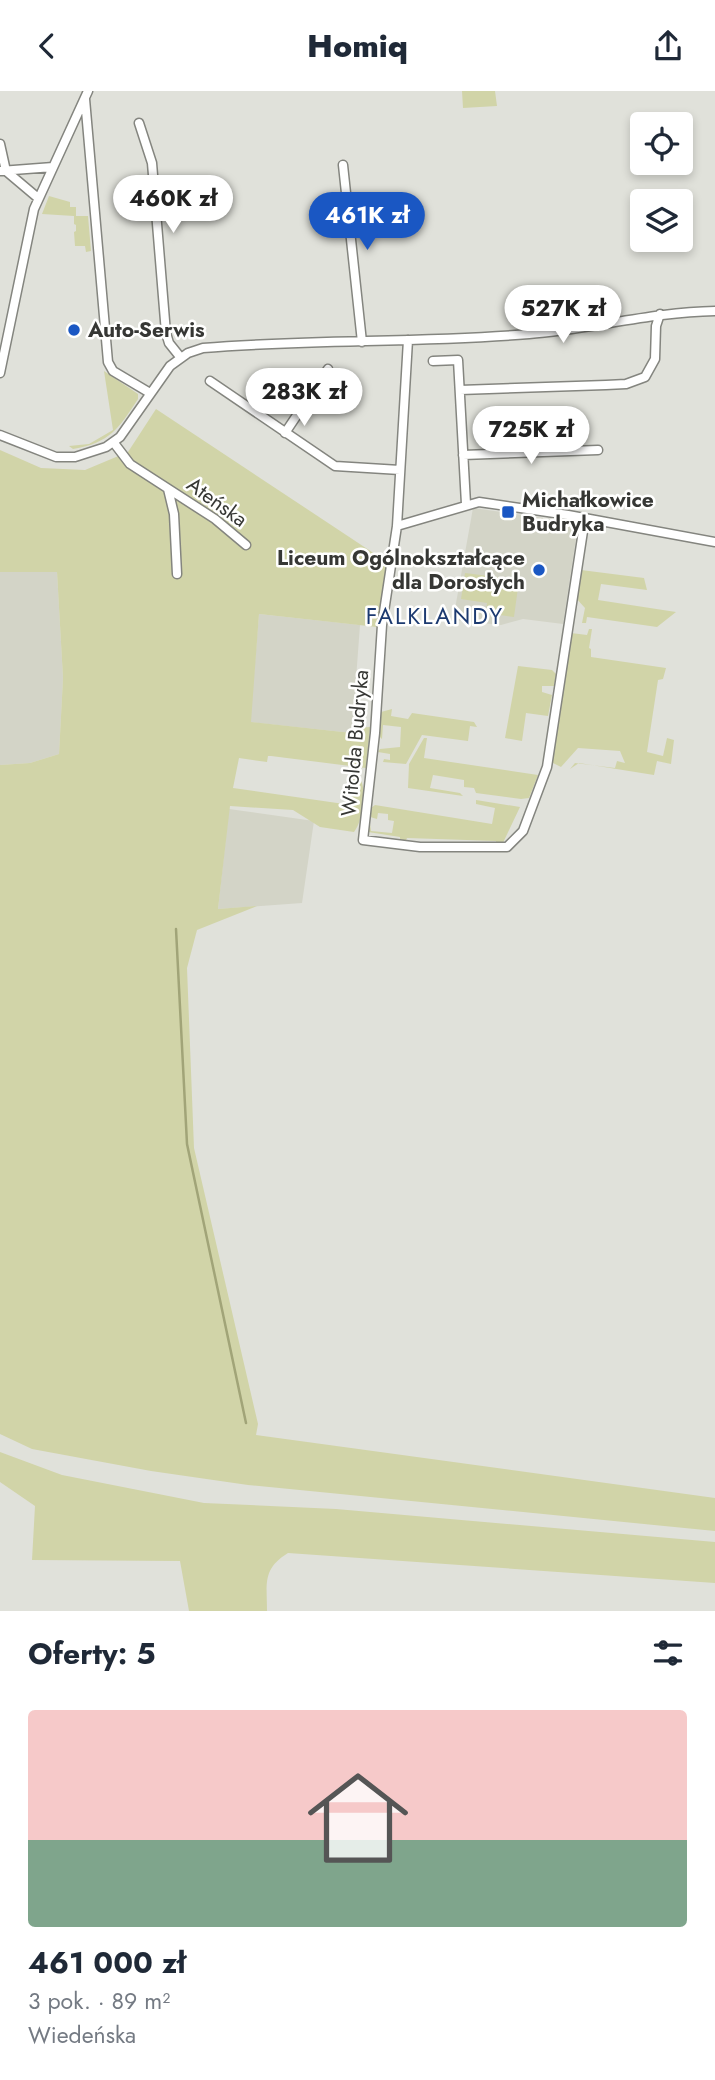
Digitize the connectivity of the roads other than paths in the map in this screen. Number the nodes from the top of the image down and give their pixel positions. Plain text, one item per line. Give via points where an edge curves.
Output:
1 (87, 95) edge
2 (139, 123) dead end
3 (0, 144) edge
4 (343, 165) dead end
5 (53, 167) junction
6 (3, 171) edge
7 (38, 198) junction
8 (715, 311) edge
9 (660, 314) junction
10 (408, 340) junction
11 (362, 342) junction
12 (181, 358) junction
13 (433, 361) dead end
14 (328, 369) dead end
15 (0, 373) edge
16 (210, 381) dead end
17 (460, 390) junction
18 (150, 393) junction
19 (285, 433) junction
20 (0, 435) edge
21 (114, 443) junction
22 (598, 450) dead end
23 (463, 455) junction
24 (401, 470) junction
25 (168, 489) junction
26 (466, 504) junction
27 (586, 518) junction
28 (397, 526) junction
29 (715, 542) edge
30 (246, 545) dead end
31 (177, 575) dead end

1 - 5 street
1 - 18 street via 108,362 113,371
2 - 12 street via 152,163 166,333
3 - 6 street
4 - 11 street
5 - 6 street
5 - 7 street
6 - 7 street
7 - 15 street
8 - 9 street
9 - 10 street via 542,333
9 - 17 street via 655,359 645,377 626,384
10 - 11 street
10 - 24 street
11 - 12 street via 203,348
12 - 18 street via 163,373
13 - 17 street via 458,360
14 - 19 street
16 - 19 street
17 - 23 street
18 - 21 street
19 - 24 street via 335,466
20 - 21 street via 62,457
21 - 25 street, Ateńska via 130,464
22 - 23 street
23 - 26 street
24 - 28 street
25 - 30 street, Ateńska
25 - 31 street, Ateńska
26 - 27 street via 488,503
26 - 28 street
27 - 28 street, Witolda Budryka via 547,767 523,831 508,847 420,847 363,840 382,625
27 - 29 street

